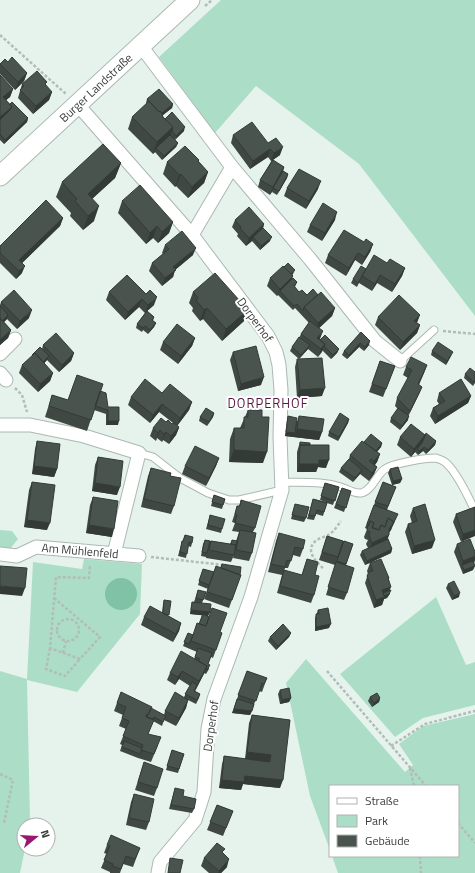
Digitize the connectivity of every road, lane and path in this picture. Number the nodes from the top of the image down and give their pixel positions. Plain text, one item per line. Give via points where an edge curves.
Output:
1 (190, 0) edge
2 (0, 35) edge
3 (141, 46) junction
4 (78, 105) junction
5 (232, 167) junction
6 (0, 176) edge
7 (192, 235) junction
8 (434, 330) joint
9 (475, 334) edge
10 (15, 339) dead end
11 (0, 354) edge
12 (400, 361) joint
13 (3, 376) edge
14 (0, 425) edge
15 (30, 425) junction
16 (140, 453) junction
17 (282, 486) junction
18 (475, 511) edge
19 (341, 521) dead end
20 (90, 552) junction
21 (0, 554) edge
22 (114, 554) junction
23 (139, 556) joint
24 (229, 566) edge
25 (323, 568) dead end
26 (54, 598) junction
27 (76, 620) junction
28 (52, 627) junction
29 (57, 628) junction
30 (66, 641) junction
31 (50, 648) junction
32 (63, 653) junction
33 (80, 659) junction
34 (327, 671) dead end
35 (475, 711) edge
36 (391, 746) junction
37 (410, 767) junction
38 (0, 774) edge
39 (414, 785) edge
40 (425, 785) edge
41 (4, 823) dead end
42 (459, 824) edge
43 (475, 843) edge
44 (420, 857) edge
45 (158, 873) edge
46 (421, 873) edge

1 - 3 main road, Burger Landstraße
2 - 4 path
3 - 4 main road, Burger Landstraße
3 - 5 street
4 - 6 main road, Burger Landstraße
4 - 7 street, Dorperhof
5 - 7 street
5 - 12 street via 375,341
7 - 17 street, Dorperhof via 268,336 276,352 280,365
8 - 9 path
8 - 12 lane
10 - 11 street
13 - 15 path via 22,395
14 - 15 street
15 - 16 street via 84,436
16 - 17 lane via 153,457 180,478 208,493 229,500 239,500
16 - 22 street
17 - 18 lane via 323,483 362,493 389,467 436,458 449,466
17 - 45 street, Dorperhof via 251,598 214,700 208,729 204,792 195,820 160,862
19 - 25 path via 332,533 313,544 313,559
20 - 21 street, Am Mühlenfeld via 36,547 17,556
20 - 22 street, Am Mühlenfeld
20 - 26 path via 89,578 56,577
22 - 23 street, Am Mühlenfeld
23 - 24 path
26 - 27 path
26 - 28 path
27 - 29 path via 63,620
27 - 30 path via 80,629 78,637
27 - 33 path via 100,637
28 - 29 path
28 - 31 path
29 - 30 path via 58,635
30 - 32 path
31 - 32 path
31 - 33 path via 46,669 59,674 65,676
32 - 33 path
34 - 36 path
35 - 36 path via 425,724
36 - 37 path
37 - 39 path
37 - 40 path
38 - 41 path via 13,780
42 - 43 path
44 - 46 path

